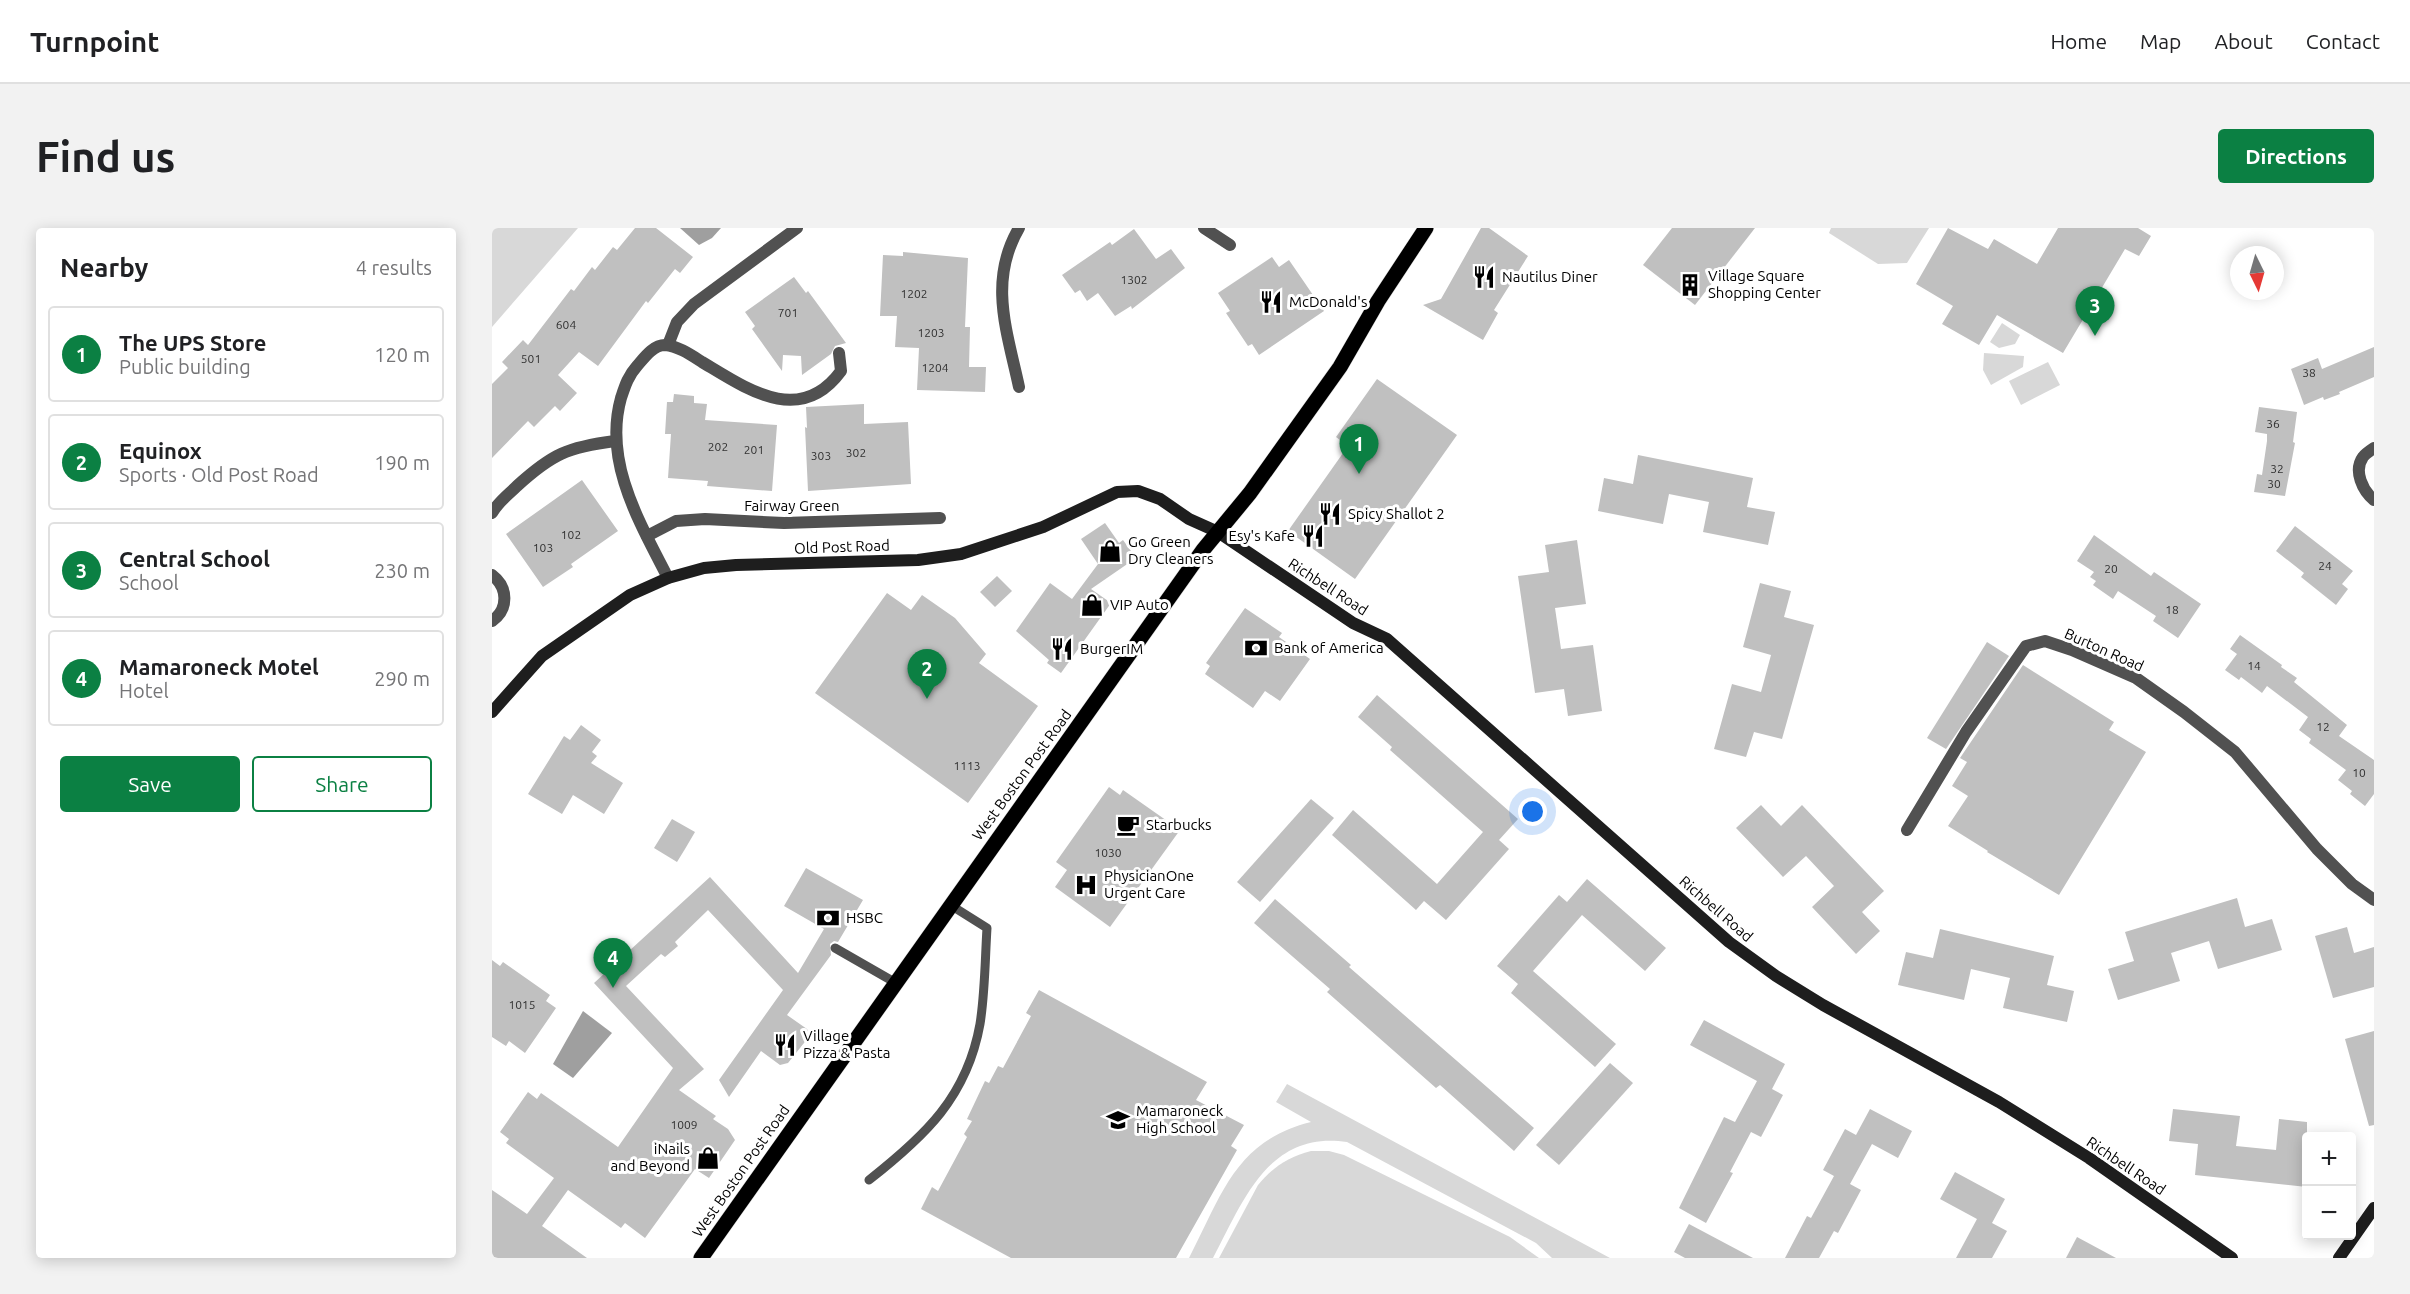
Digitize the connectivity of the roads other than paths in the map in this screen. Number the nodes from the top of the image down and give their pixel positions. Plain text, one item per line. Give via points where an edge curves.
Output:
1 (797, 228) edge
2 (1019, 228) edge
3 (1204, 228) edge
4 (1426, 228) edge
5 (1230, 245) dead end
6 (668, 345) junction
7 (839, 353) dead end
8 (1019, 387) dead end
9 (615, 441) junction
10 (2374, 448) edge
11 (2374, 500) edge
12 (492, 513) edge
13 (940, 518) dead end
14 (1218, 532) junction
15 (647, 536) junction
16 (492, 575) edge
17 (668, 578) junction
18 (492, 621) edge
19 (492, 711) edge
20 (1907, 830) dead end
21 (2374, 900) edge
22 (952, 906) junction
23 (835, 948) dead end
24 (896, 983) junction
25 (869, 1180) dead end
26 (2374, 1209) edge
27 (701, 1258) edge
28 (2232, 1258) edge
29 (2339, 1258) edge

1 - 6 street via 694,304 677,322
2 - 8 street via 1007,252 1002,309
3 - 5 street
4 - 14 main road, West Boston Post Road via 1340,367
6 - 7 street via 740,385 785,401 820,393 833,382 841,371
6 - 9 street via 660,345 647,354 626,382
9 - 12 street via 583,445 555,455 519,484
9 - 15 street via 620,469
10 - 11 street via 2362,458 2359,471 2364,490
13 - 15 street, Fairway Green via 784,523 705,519 676,521
14 - 17 street, Old Post Road via 1160,499 1138,491 1117,492 1042,527 960,554 906,560 736,565 704,568
14 - 22 main road, West Boston Post Road
14 - 28 street, Richbell Road via 1353,623 1387,639 1730,942 1776,976 2009,1108 2089,1158
15 - 17 street
16 - 18 street via 498,579 505,598 503,608
17 - 19 street, Old Post Road via 630,595 542,656
20 - 21 street, Burton Road via 1966,732 2026,646 2045,641 2136,678 2235,752 2317,849
22 - 24 main road, West Boston Post Road
22 - 25 lane via 987,928 982,1008 971,1059 958,1089 936,1120
23 - 24 lane
24 - 27 main road, West Boston Post Road
26 - 29 street

